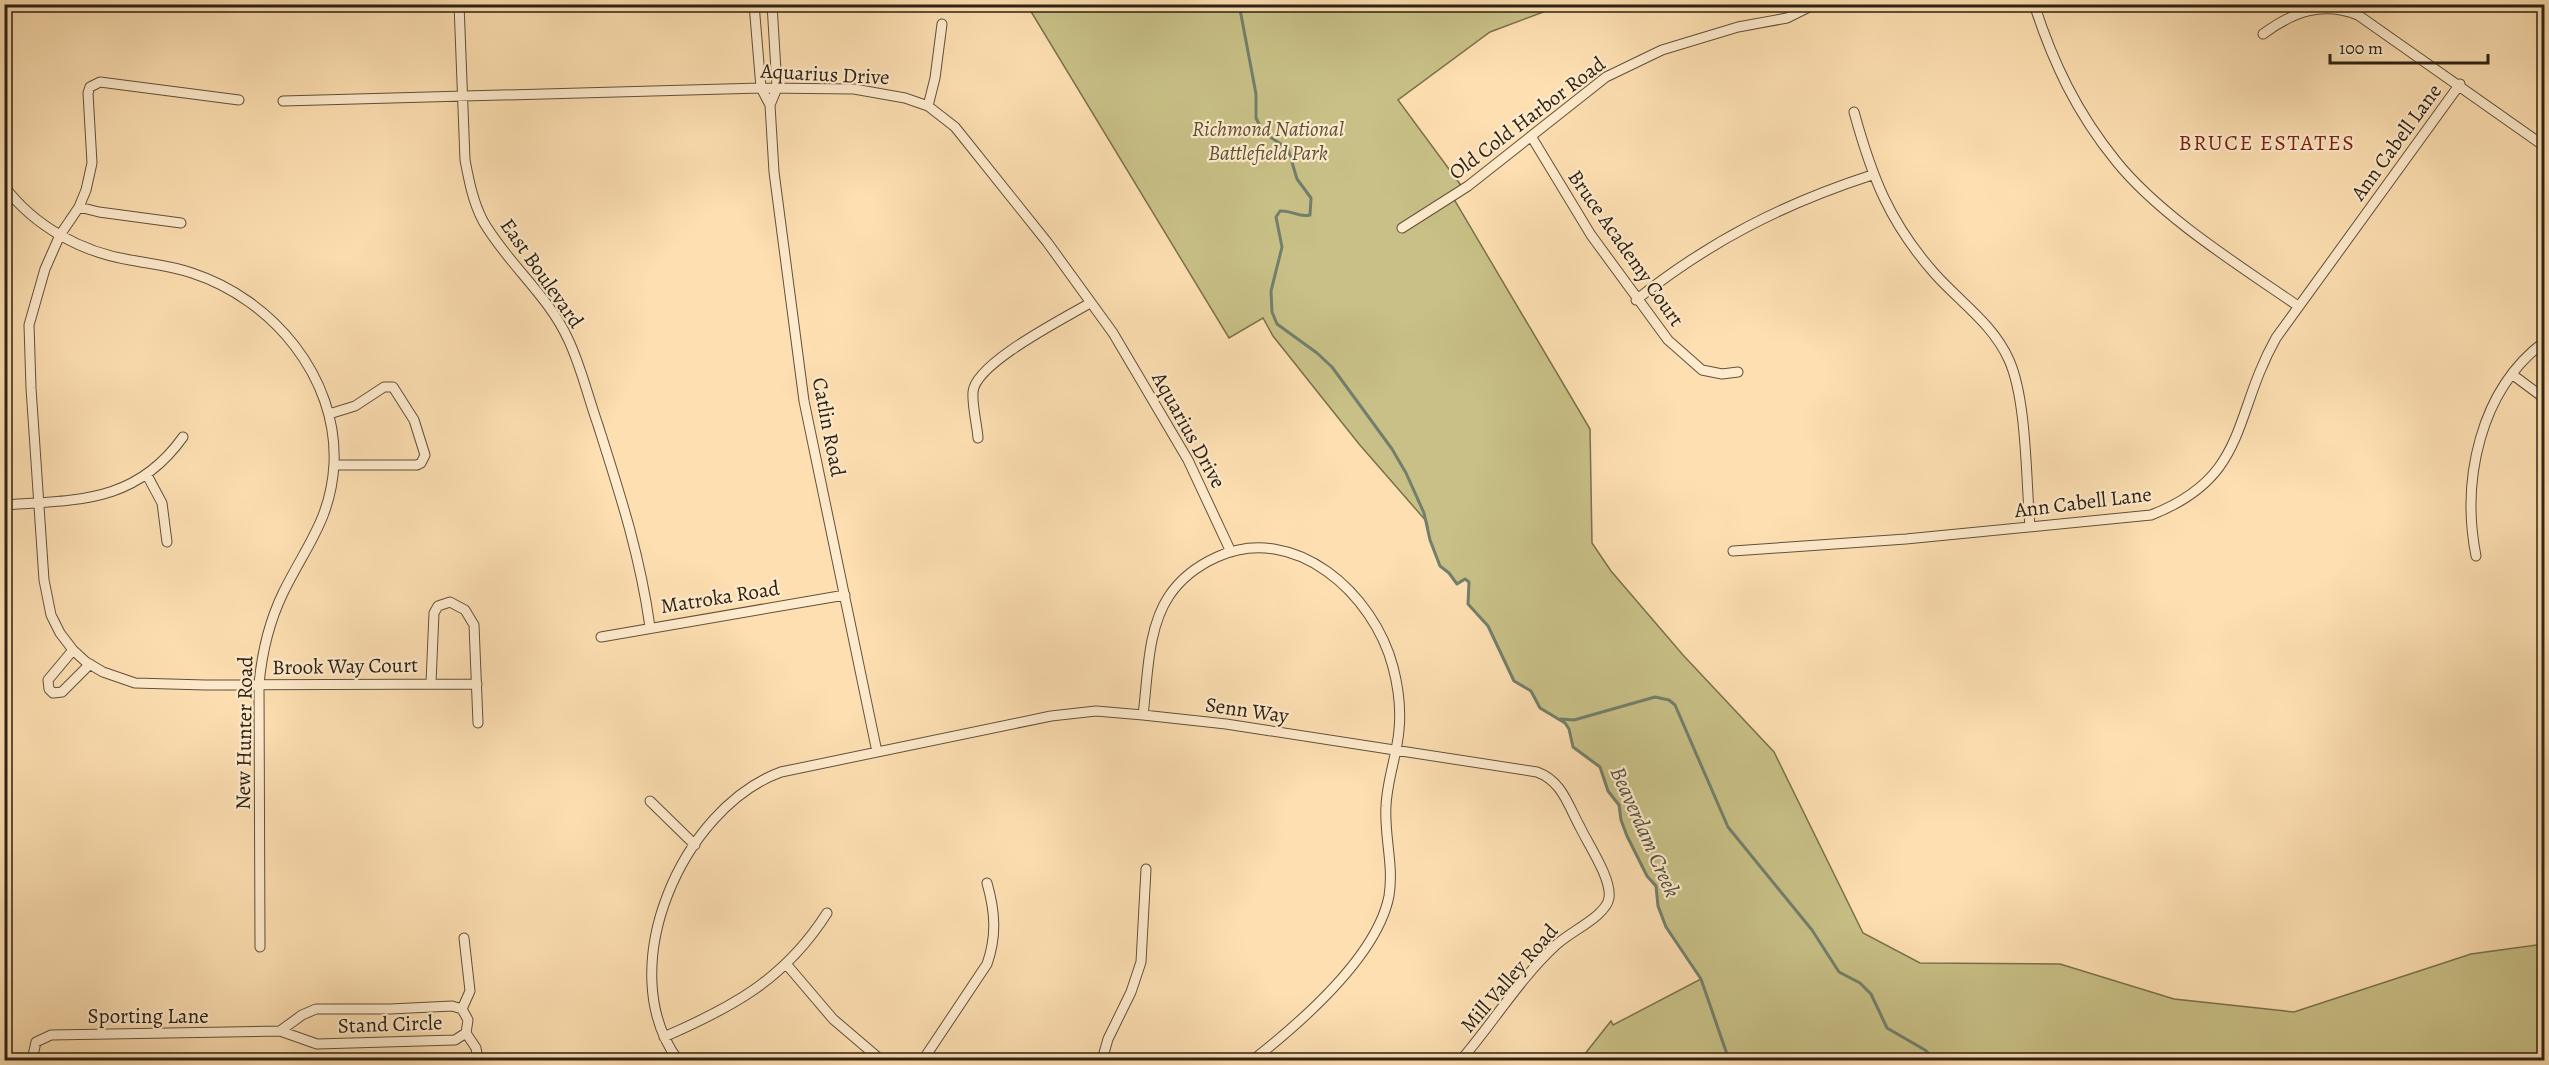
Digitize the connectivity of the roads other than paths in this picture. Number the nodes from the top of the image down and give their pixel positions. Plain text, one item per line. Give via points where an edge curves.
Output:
1 (459, 4) edge
2 (754, 4) edge
3 (772, 4) edge
4 (1815, 4) edge
5 (2034, 4) edge
6 (942, 24) dead end
7 (2263, 34) dead end
8 (2460, 84) junction
9 (761, 88) junction
10 (777, 88) junction
11 (462, 97) junction
12 (239, 100) dead end
13 (283, 101) dead end
14 (770, 105) junction
15 (928, 106) junction
16 (1854, 112) dead end
17 (1531, 136) junction
18 (2544, 146) edge
19 (1872, 175) junction
20 (4, 186) edge
21 (80, 207) junction
22 (181, 223) dead end
23 (1402, 228) dead end
24 (60, 235) junction
25 (1636, 300) junction
26 (1090, 303) junction
27 (2298, 306) junction
28 (2544, 342) edge
29 (1738, 372) dead end
30 (2513, 375) junction
31 (2544, 398) edge
32 (329, 414) junction
33 (183, 437) dead end
34 (978, 438) dead end
35 (334, 465) junction
36 (147, 475) junction
37 (38, 503) junction
38 (4, 505) edge
39 (2030, 527) junction
40 (167, 542) dead end
41 (1733, 551) dead end
42 (1231, 552) junction
43 (2476, 556) dead end
44 (845, 595) junction
45 (650, 627) junction
46 (601, 638) dead end
47 (73, 650) junction
48 (90, 664) junction
49 (431, 683) junction
50 (259, 684) junction
51 (477, 684) junction
52 (1143, 715) junction
53 (478, 723) dead end
54 (1395, 750) junction
55 (877, 752) junction
56 (650, 801) dead end
57 (1581, 831) joint
58 (695, 844) junction
59 (1146, 869) dead end
60 (987, 883) dead end
61 (827, 913) dead end
62 (464, 938) dead end
63 (260, 947) dead end
64 (787, 965) junction
65 (462, 1010) junction
66 (280, 1031) junction
67 (466, 1033) junction
68 (664, 1037) junction
69 (32, 1060) edge
70 (478, 1060) edge
71 (678, 1060) edge
72 (881, 1060) edge
73 (923, 1060) edge
74 (1102, 1060) edge
75 (1253, 1060) edge
76 (1461, 1060) edge

1 - 11 street, East Boulevard
2 - 9 street, Catlin Road
3 - 10 street, Catlin Road
4 - 17 street, Old Cold Harbor Road via 1787,18 1695,39 1634,62 1590,88
5 - 27 street via 2059,72 2090,127 2117,163 2169,212
6 - 15 street
7 - 8 street via 2309,9 2346,10
8 - 18 street
8 - 27 street, Ann Cabell Lane
9 - 10 street, Aquarius Drive
9 - 11 street, Aquarius Drive
9 - 14 street, Catlin Road
10 - 14 street, Catlin Road
10 - 15 street, Aquarius Drive via 880,92
11 - 13 street, Aquarius Drive
11 - 45 street, East Boulevard via 465,160 475,202 493,237 541,297 568,339 625,506
12 - 21 street, Brook Way Court via 94,84 88,93 92,163
14 - 44 street, Catlin Road via 774,172 804,401
15 - 26 street, Aquarius Drive via 955,127 1047,242
16 - 19 street
17 - 23 street, Old Cold Harbor Road via 1468,186
17 - 25 street, Bruce Academy Court via 1591,236
19 - 25 street via 1748,225 1687,262
19 - 39 street via 1894,220 1913,247 1948,289 1991,330 2009,361 2018,392
20 - 24 street, New Hunter Road via 26,210
21 - 22 street
21 - 24 street, Brook Way Court
24 - 32 street, New Hunter Road via 103,254 193,273 239,295 272,321 302,356 321,389
24 - 37 street, Brook Way Court via 45,269 29,325
25 - 29 street, Bruce Academy Court via 1668,340 1697,366 1722,375
26 - 34 street via 987,368 973,390
26 - 42 street, Aquarius Drive via 1113,333 1188,460
27 - 39 street, Ann Cabell Lane via 2258,374 2235,443 2202,487 2151,515
28 - 30 street
30 - 31 street
30 - 43 street via 2491,410 2477,448 2471,499
32 - 35 street, New Hunter Road
32 - 35 street via 355,406 384,387 393,387 414,420 425,455 417,465
33 - 36 street
35 - 50 street, New Hunter Road via 332,488 320,528 271,621
36 - 37 street via 100,497
36 - 40 street via 162,503
37 - 38 street
37 - 47 street, Brook Way Court via 46,596 60,633
39 - 41 street, Ann Cabell Lane
42 - 52 street via 1192,571 1164,604 1155,626
42 - 54 street via 1256,547 1286,551 1323,569 1356,598 1377,627 1394,669 1399,710
44 - 45 street, Matroka Road
44 - 55 street, Catlin Road
45 - 46 street, Matroka Road
47 - 48 street, Brook Way Court
47 - 48 street via 48,680 53,693 62,692
48 - 50 street, Brook Way Court via 135,683
49 - 50 street, Brook Way Court
49 - 51 street, Brook Way Court
49 - 51 street, Brook Way Court via 434,613 438,606 450,602 465,610 474,625
50 - 63 street, New Hunter Road
51 - 53 street, Brook Way Court
52 - 54 street, Senn Way
52 - 55 street, Senn Way via 1074,712
54 - 57 street, Senn Way via 1545,774 1560,787
54 - 75 street via 1385,819 1391,878 1378,927 1325,996
55 - 58 street via 765,778 738,796
56 - 58 street
57 - 76 street, Mill Valley Road via 1608,882 1610,892 1604,910 1555,946
58 - 68 street via 670,886 657,930 653,993
59 - 74 street via 1141,962
60 - 73 street via 994,918 989,958
61 - 64 street
62 - 65 street via 470,991
64 - 68 street via 726,1007
64 - 72 street via 833,1019
65 - 66 street, Stand Circle via 452,1006 316,1009
65 - 67 street, Stand Circle via 468,1020
66 - 67 street, Stand Circle via 317,1044 455,1040
66 - 69 street, Sporting Lane via 51,1035 36,1042
67 - 70 street via 476,1047
68 - 71 street

